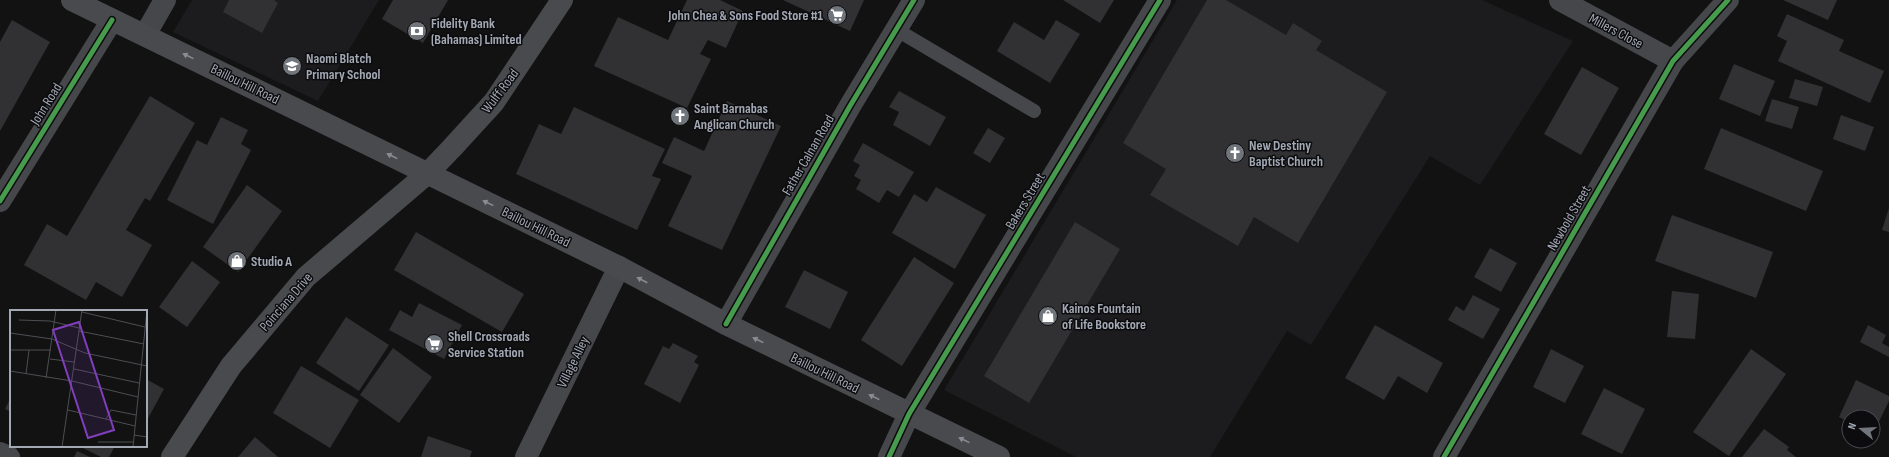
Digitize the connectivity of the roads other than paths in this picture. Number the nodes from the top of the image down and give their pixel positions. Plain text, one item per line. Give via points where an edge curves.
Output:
1 (72, 0) edge
2 (165, 0) edge
3 (562, 0) edge
4 (914, 0) edge
5 (1160, 0) edge
6 (1560, 0) edge
7 (1728, 0) edge
8 (112, 20) junction
9 (897, 30) junction
10 (145, 35) junction
11 (1673, 61) junction
12 (1034, 111) dead end
13 (428, 173) junction
14 (0, 201) edge
15 (619, 267) junction
16 (726, 324) junction
17 (909, 414) junction
18 (0, 453) edge
19 (9, 457) edge
20 (172, 457) edge
21 (526, 457) edge
22 (889, 457) edge
23 (999, 457) edge
24 (1444, 457) edge

1 - 8 main road, Baillou Hill Road
2 - 10 street
3 - 13 main road, Wulff Road via 494,102
4 - 9 street, Father Calnan Road
5 - 17 street, Bakers Street
6 - 11 street, Millers Close
7 - 11 street, Newbold Street
8 - 10 main road, Baillou Hill Road
8 - 14 street, John Road
9 - 12 lane
9 - 16 street, Father Calnan Road via 850,106
13 -> 10 main road, Baillou Hill Road
11 - 24 street, Newbold Street
15 -> 13 main road, Baillou Hill Road
13 - 20 main road, Poinciana Drive via 306,277 231,366
16 -> 15 main road, Baillou Hill Road
15 - 21 street, Village Alley
17 -> 16 main road, Baillou Hill Road
17 - 22 street, Bakers Street
23 -> 17 main road, Baillou Hill Road
18 - 19 street

